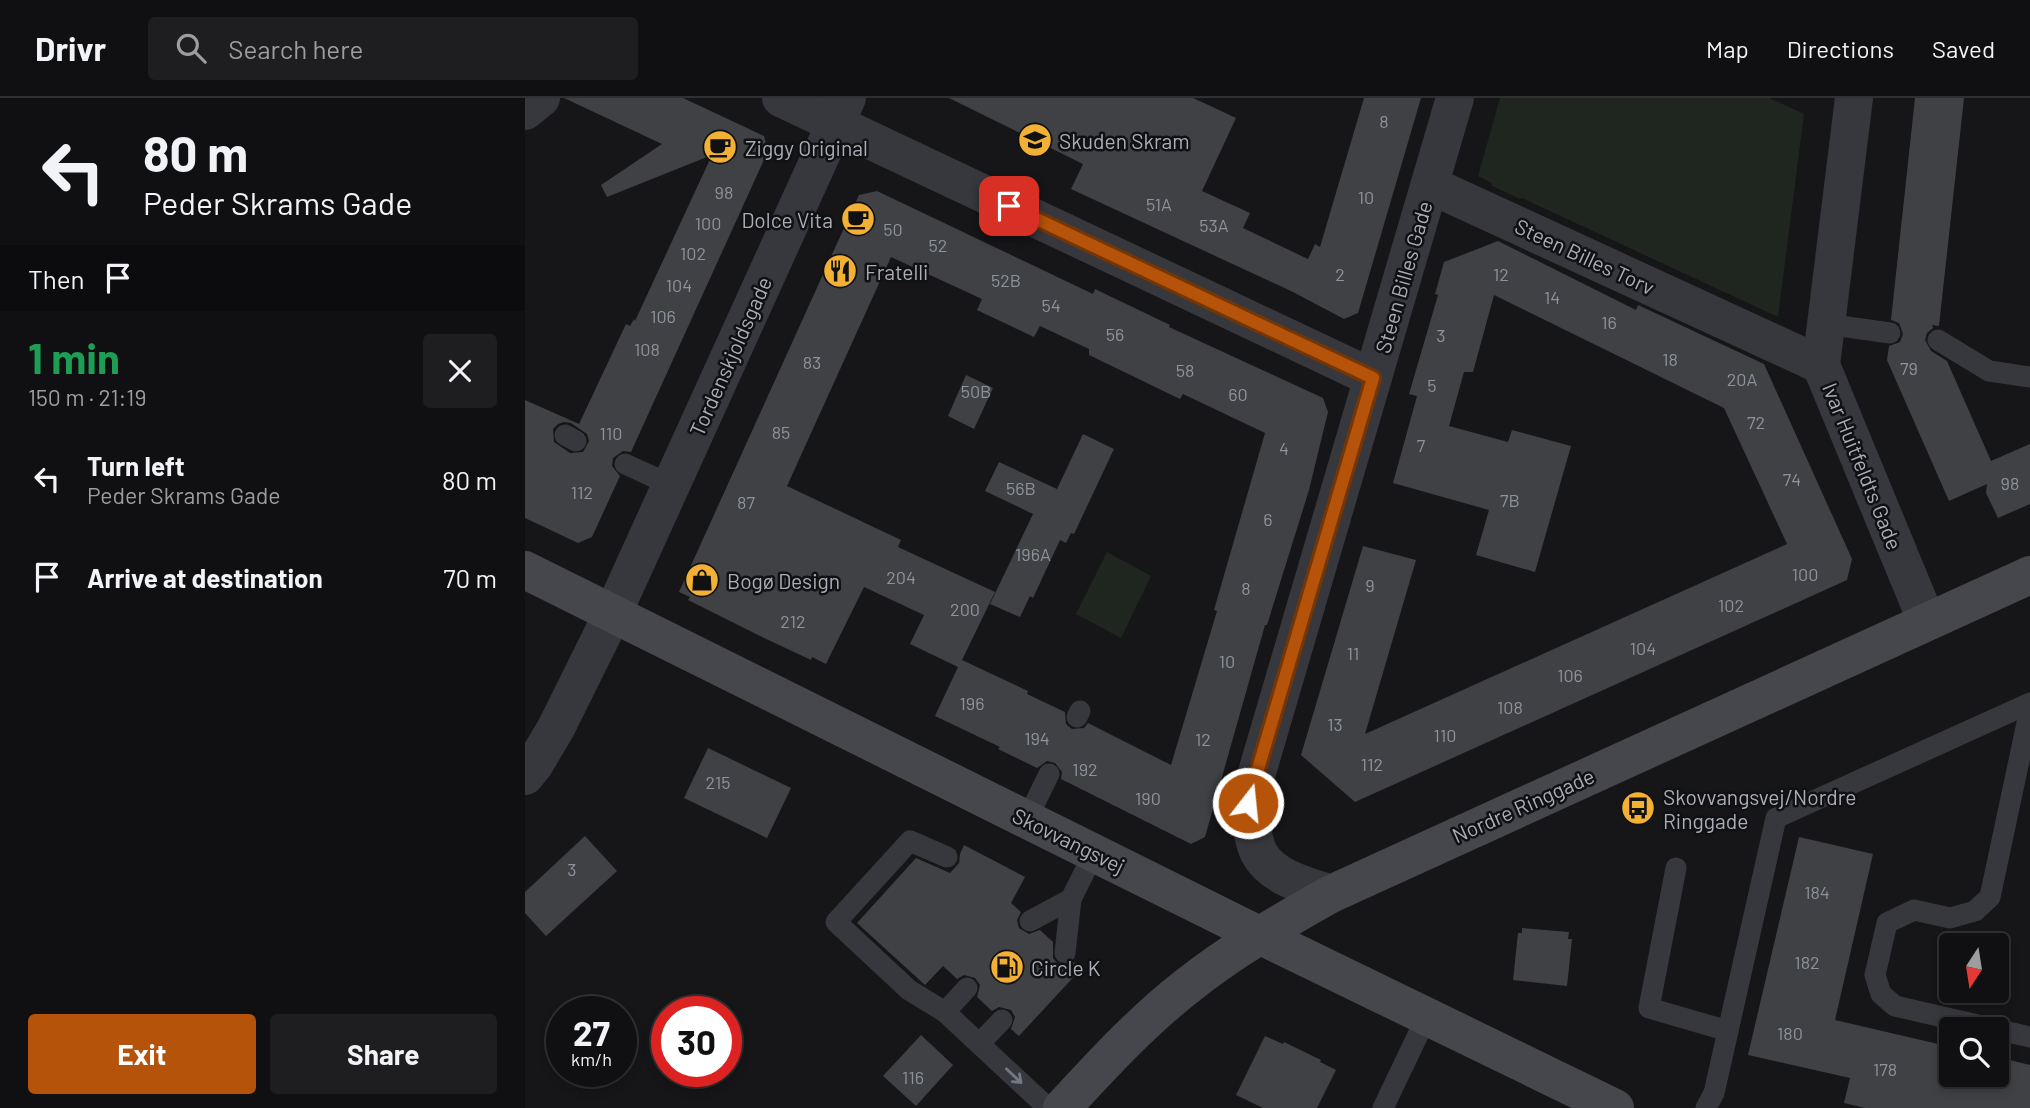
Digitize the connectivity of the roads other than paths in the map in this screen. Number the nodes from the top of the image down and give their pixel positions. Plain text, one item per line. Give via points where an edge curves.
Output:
1 (541, 98) edge
2 (781, 98) edge
3 (1455, 98) edge
4 (1854, 98) edge
5 (525, 111) edge
6 (841, 111) edge
7 (1430, 185) junction
8 (1826, 324) junction
9 (1890, 333) dead end
10 (1938, 340) dead end
11 (1821, 365) junction
12 (2030, 377) edge
13 (1373, 378) junction
14 (625, 464) dead end
15 (671, 485) junction
16 (525, 570) edge
17 (2030, 575) edge
18 (613, 613) junction
19 (1927, 622) junction
20 (2030, 706) edge
21 (1049, 774) dead end
22 (525, 776) edge
23 (1027, 819) junction
24 (1094, 853) junction
25 (947, 857) dead end
26 (1676, 868) dead end
27 (1331, 894) junction
28 (1070, 899) junction
29 (1030, 921) dead end
30 (1259, 935) junction
31 (1065, 953) dead end
32 (967, 988) dead end
33 (945, 1012) junction
34 (1427, 1016) junction
35 (1002, 1020) dead end
36 (1728, 1031) junction
37 (2030, 1037) edge
38 (979, 1044) junction
39 (1048, 1108) edge
40 (1062, 1108) edge
41 (1383, 1108) edge
42 (1615, 1108) edge
43 (1706, 1108) edge

1 - 5 street
2 - 6 street
3 - 7 street
4 - 8 street, Ivar Huitfeldts Gade
6 - 13 street
6 - 15 street, Tordenskjoldsgade
7 - 11 street, Steen Billes Torv
7 - 13 street, Steen Billes Gade
8 - 9 lane
8 - 11 street, Ivar Huitfeldts Gade
10 - 12 lane via 1989,371
11 - 19 street, Ivar Huitfeldts Gade
13 - 27 street, Steen Billes Gade via 1248,803 1259,853 1299,883
14 - 15 lane
15 - 18 street, Tordenskjoldsgade
16 - 18 street, Skovvangsvej
17 - 19 street, Nordre Ringgade
18 - 22 street, Tordenskjoldsgade via 556,727
18 - 23 street, Skovvangsvej
19 - 27 street, Nordre Ringgade
20 - 36 lane via 1776,818
20 - 37 lane via 1990,897 1975,911 1951,918 1914,910 1887,923 1875,975 1881,995 1895,1006
21 - 23 lane
23 - 24 street, Skovvangsvej
24 - 28 lane
24 - 30 street, Skovvangsvej
25 - 33 lane via 910,841 836,922 909,990
26 - 36 lane via 1649,1008
27 - 30 street, Nordre Ringgade
28 - 29 lane
28 - 31 lane
30 - 34 street, Skovvangsvej
30 - 40 street, Nordre Ringgade via 1157,1011
32 - 33 lane
33 - 38 lane
34 - 41 lane
34 - 42 street, Skovvangsvej
35 - 38 lane
36 - 43 lane via 1714,1093
38 -> 39 lane

